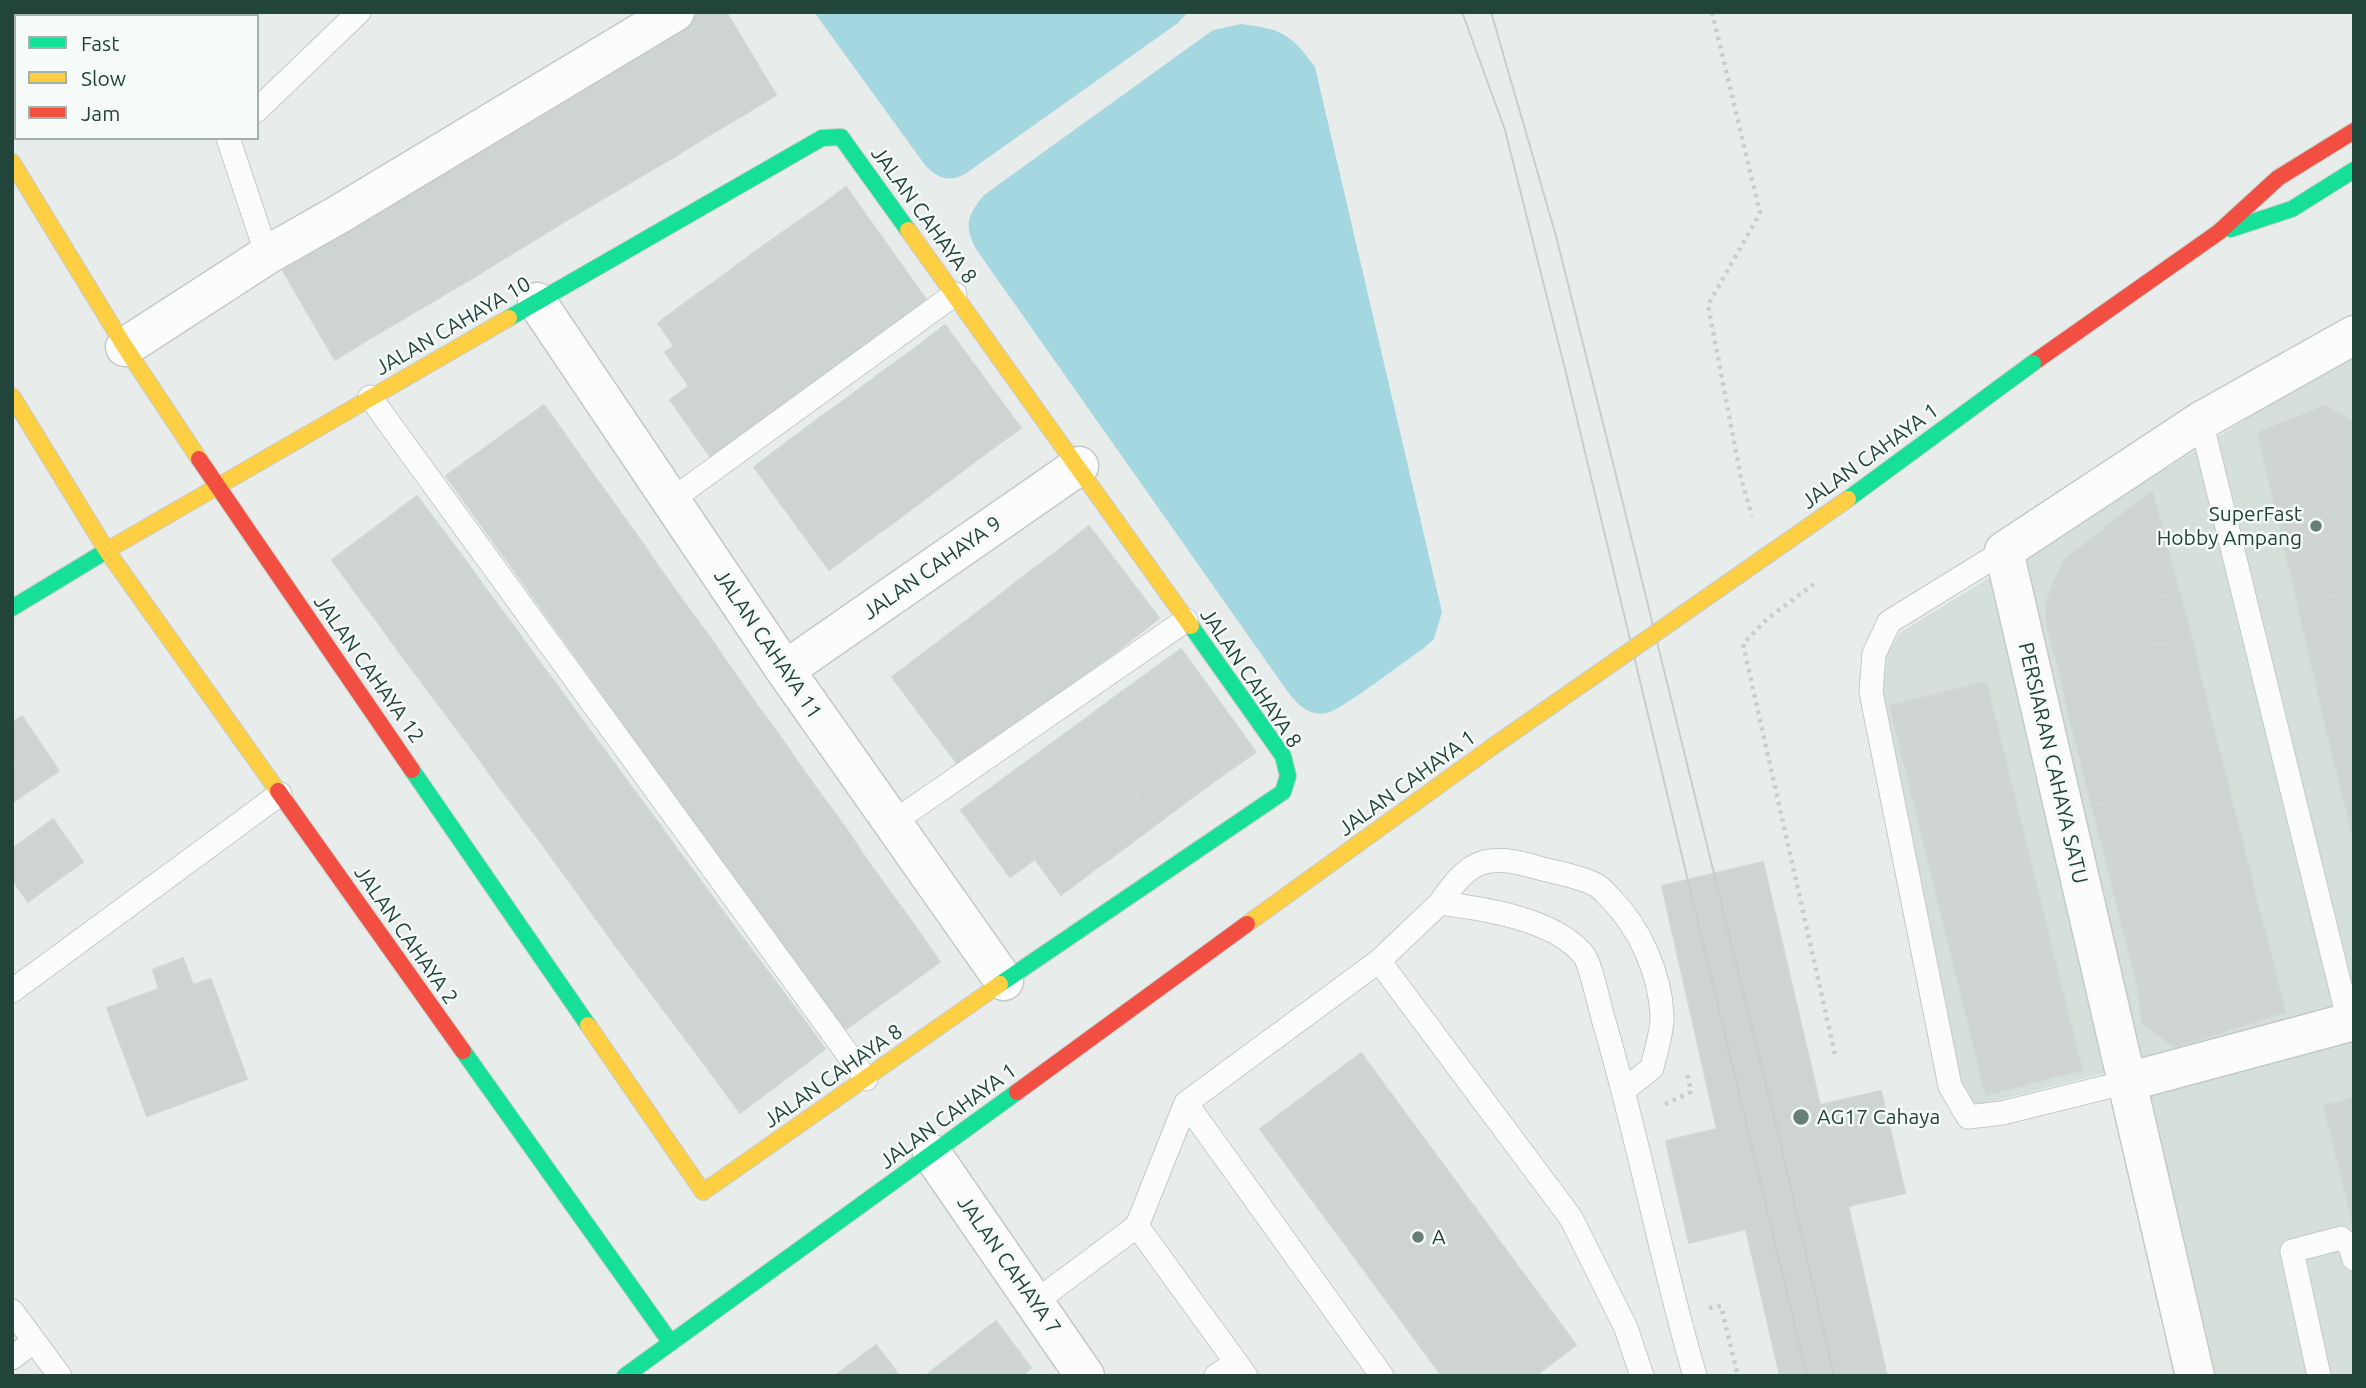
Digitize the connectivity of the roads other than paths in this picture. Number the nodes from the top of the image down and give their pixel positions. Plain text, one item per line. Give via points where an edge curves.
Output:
1 (359, 12) edge
2 (675, 12) edge
3 (259, 108) edge
4 (2354, 131) edge
5 (822, 138) joint
6 (228, 140) edge
7 (12, 162) edge
8 (2354, 170) edge
9 (2219, 232) junction
10 (267, 255) junction
11 (955, 295) junction
12 (537, 302) junction
13 (2354, 335) edge
14 (125, 347) junction
15 (12, 397) edge
16 (370, 397) junction
17 (2201, 421) junction
18 (1079, 466) junction
19 (217, 487) junction
20 (670, 501) junction
21 (107, 551) junction
22 (2004, 551) junction
23 (12, 608) edge
24 (1185, 620) junction
25 (785, 670) junction
26 (280, 794) junction
27 (892, 823) junction
28 (1440, 903) junction
29 (1379, 961) junction
30 (1004, 981) junction
31 (12, 991) edge
32 (2351, 1021) edge
33 (866, 1079) junction
34 (2127, 1082) junction
35 (1624, 1090) junction
36 (1186, 1103) junction
37 (932, 1154) junction
38 (703, 1192) joint
39 (1137, 1226) junction
40 (2354, 1258) edge
41 (1035, 1302) junction
42 (12, 1311) edge
43 (34, 1341) junction
44 (671, 1343) junction
45 (12, 1358) edge
46 (1241, 1369) edge
47 (60, 1376) edge
48 (625, 1376) edge
49 (1085, 1376) edge
50 (1216, 1376) edge
51 (1382, 1376) edge
52 (1642, 1376) edge
53 (1695, 1376) edge
54 (2195, 1376) edge
55 (2319, 1376) edge

1 - 3 lane
2 - 10 street
4 - 9 street, JALAN CAHAYA 1 via 2278,178
5 - 11 street, JALAN CAHAYA 8 via 841,137
5 - 12 street, JALAN CAHAYA 10
6 - 10 lane
7 - 14 street, JALAN CAHAYA 12
8 - 9 street, JALAN CAHAYA 1 via 2292,209
9 - 37 street, JALAN CAHAYA 1, bridge via 1790,541 1492,747
10 - 14 street
11 - 18 street, JALAN CAHAYA 8
11 - 20 lane
12 - 16 street, JALAN CAHAYA 10
12 - 20 street, JALAN CAHAYA 11
13 - 17 street
14 - 19 street, JALAN CAHAYA 12
15 - 21 street, JALAN CAHAYA 2
16 - 19 street, JALAN CAHAYA 10
16 - 33 lane
17 - 22 street
17 - 32 lane
18 - 24 street, JALAN CAHAYA 8
18 - 25 street, JALAN CAHAYA 9
19 - 21 street, JALAN CAHAYA 10
19 - 38 street, JALAN CAHAYA 12
20 - 25 street, JALAN CAHAYA 11
21 - 23 street, JALAN CAHAYA 10
21 - 26 street, JALAN CAHAYA 2
22 - 34 street, PERSIARAN CAHAYA SATU
22 - 34 lane via 1889,622 1874,654 1871,692 1950,1086 1968,1117
24 - 27 lane
24 - 30 street, JALAN CAHAYA 8 via 1283,756 1288,776 1283,792
25 - 27 street, JALAN CAHAYA 11
26 - 31 lane
26 - 44 street, JALAN CAHAYA 2
27 - 30 street, JALAN CAHAYA 11
28 - 29 lane
28 - 35 lane via 1478,908 1558,933 1584,955
28 - 35 lane via 1456,880 1478,862 1512,860 1598,886 1622,910 1649,961 1663,1017 1652,1068
29 - 36 lane
29 - 52 lane via 1572,1218 1626,1328
30 - 33 street, JALAN CAHAYA 8
32 - 34 street
33 - 38 street, JALAN CAHAYA 8
34 - 54 street, PERSIARAN CAHAYA SATU
35 - 53 lane
36 - 39 lane
36 - 51 lane
37 - 41 street, JALAN CAHAYA 7
37 - 44 street, JALAN CAHAYA 1
39 - 41 lane
39 - 46 lane
40 - 55 lane via 2341,1238 2292,1251
41 - 49 street, JALAN CAHAYA 7
42 - 43 lane
43 - 45 lane
43 - 47 lane
44 - 48 street, JALAN CAHAYA 1
46 - 50 lane

